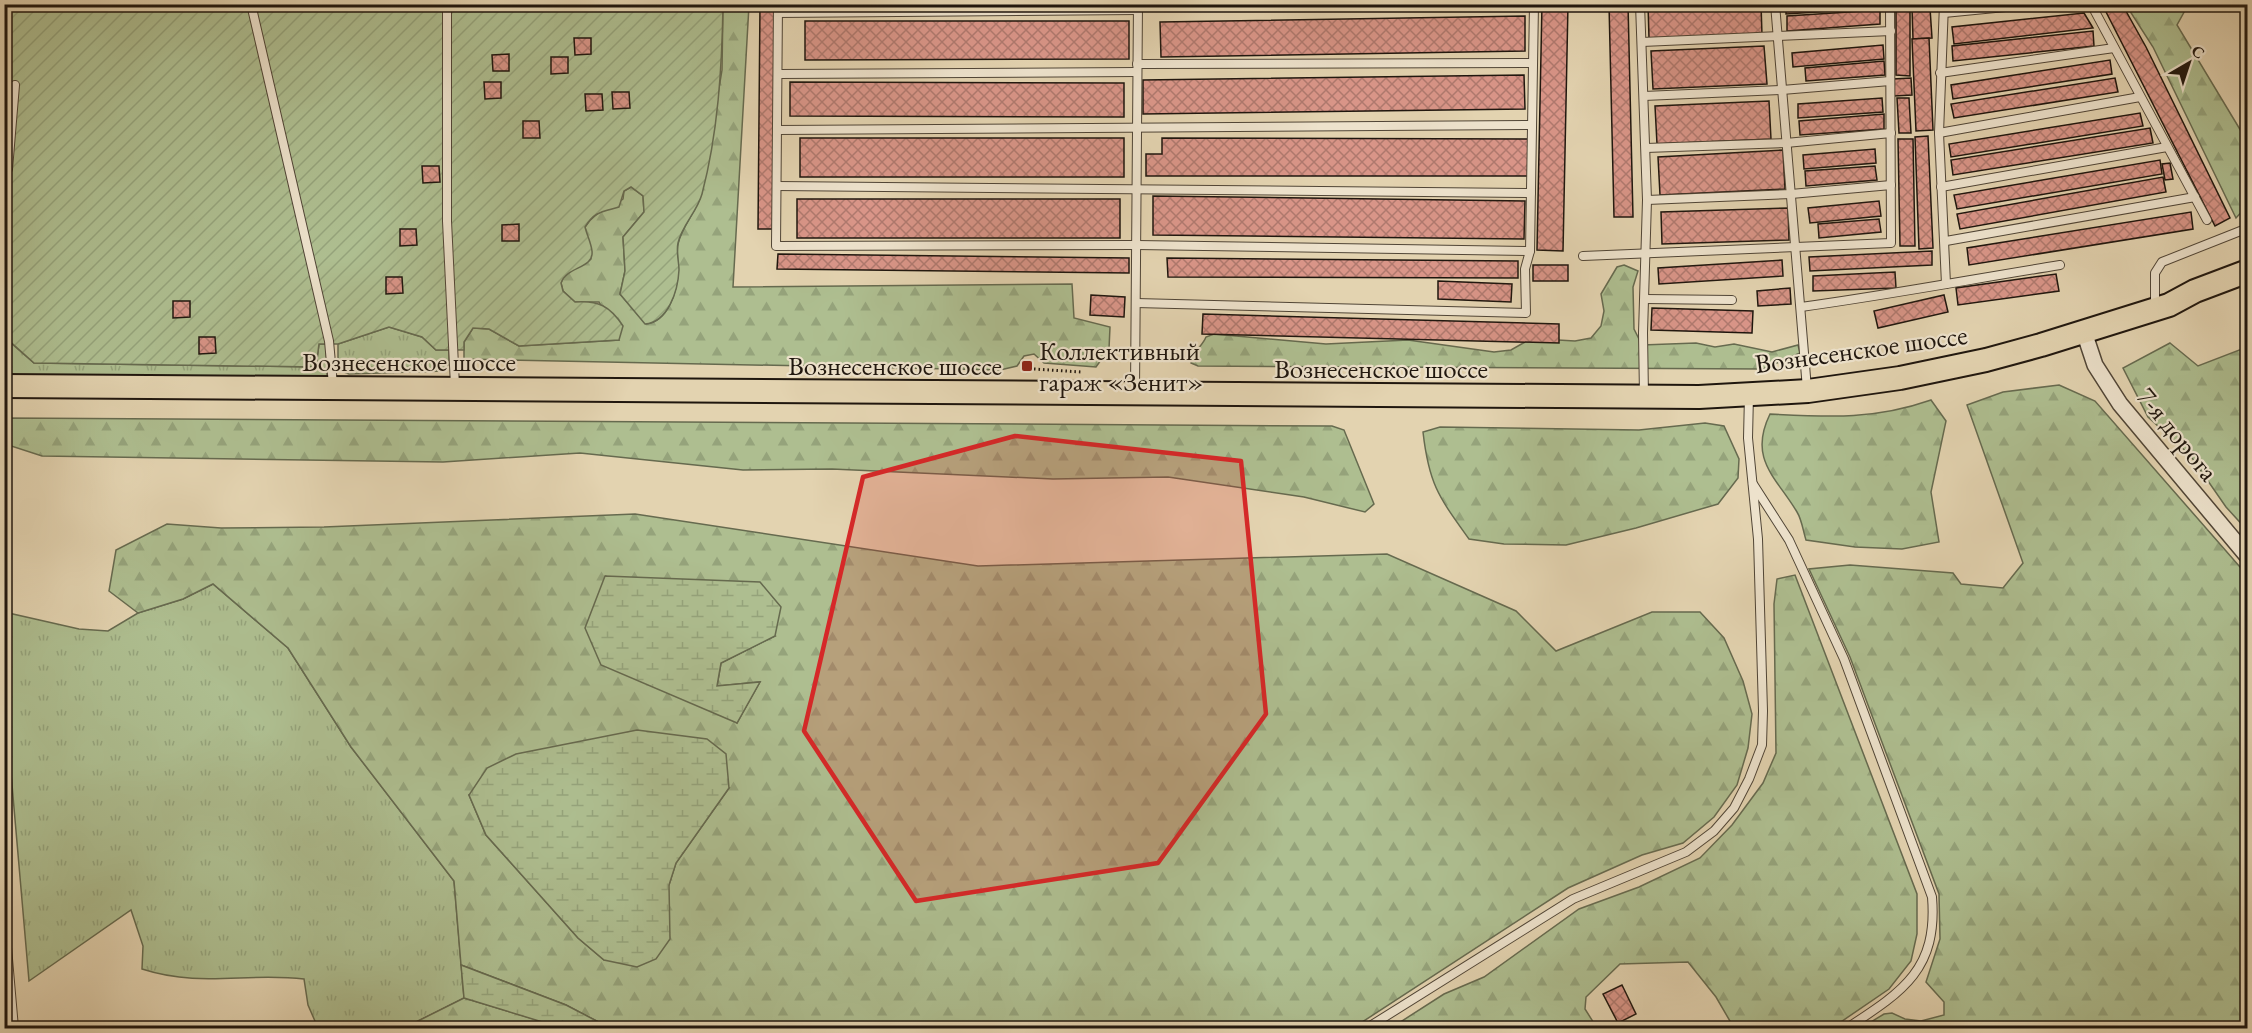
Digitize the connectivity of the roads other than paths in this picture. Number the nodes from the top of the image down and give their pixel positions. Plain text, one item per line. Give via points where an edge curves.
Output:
1 (251, 4) edge
2 (447, 4) edge
3 (1641, 4) edge
4 (1775, 4) edge
5 (1890, 4) edge
6 (2036, 4) edge
7 (2091, 4) edge
8 (1534, 5) edge
9 (778, 9) edge
10 (1944, 9) edge
11 (1138, 10) junction
12 (1890, 31) junction
13 (1778, 37) junction
14 (1642, 42) junction
15 (2114, 48) junction
16 (1533, 63) junction
17 (1137, 68) junction
18 (1940, 73) junction
19 (777, 74) junction
20 (1890, 81) junction
21 (15, 85) dead end
22 (1782, 90) junction
23 (1644, 96) junction
24 (2140, 97) junction
25 (1532, 125) junction
26 (1137, 126) junction
27 (777, 130) junction
28 (1939, 133) junction
29 (1890, 134) junction
30 (1786, 143) junction
31 (2167, 147) junction
32 (1646, 148) junction
33 (4, 177) edge
34 (1890, 185) junction
35 (777, 186) junction
36 (1941, 187) junction
37 (1137, 188) junction
38 (1531, 193) junction
39 (1791, 194) junction
40 (2194, 197) junction
41 (1647, 201) junction
42 (2207, 220) dead end
43 (2247, 228) edge
44 (1946, 241) junction
45 (1137, 245) junction
46 (1795, 247) junction
47 (1530, 251) junction
48 (1646, 253) junction
49 (1583, 256) dead end
50 (2060, 265) dead end
51 (2247, 272) edge
52 (1946, 284) junction
53 (2247, 288) edge
54 (1645, 299) junction
55 (1732, 300) dead end
56 (1136, 303) junction
57 (2162, 307) junction
58 (1801, 308) junction
59 (2084, 332) junction
60 (4, 386) edge
61 (334, 389) junction
62 (455, 390) junction
63 (1808, 391) junction
64 (1749, 394) junction
65 (1135, 395) junction
66 (1644, 397) junction
67 (1752, 482) junction
68 (2247, 557) edge
69 (4, 913) edge
70 (14, 1029) edge
71 (1367, 1029) edge
72 (1847, 1029) edge

1 - 61 lane via 329,341
2 - 62 lane via 447,221
3 - 14 lane
4 - 13 lane
5 - 12 lane
6 - 10 lane
7 - 15 lane
8 - 11 lane via 1138,4
8 - 16 lane
9 - 11 lane
9 - 19 lane
10 - 18 lane
11 - 17 lane
12 - 13 lane
12 - 20 lane
13 - 14 lane
13 - 22 lane
14 - 23 lane
15 - 18 lane
15 - 24 lane
16 - 17 lane
16 - 25 lane
17 - 19 lane
17 - 26 lane
18 - 28 lane
19 - 27 lane
20 - 22 lane
20 - 29 lane
21 - 33 lane via 8,169
22 - 23 lane
22 - 30 lane
23 - 32 lane
24 - 28 lane
24 - 31 lane
25 - 26 lane
25 - 38 lane
26 - 27 lane
26 - 37 lane
27 - 35 lane
28 - 36 lane
29 - 30 lane
29 - 34 lane
30 - 32 lane
30 - 39 lane
31 - 36 lane
31 - 40 lane
32 - 41 lane
34 - 39 lane
34 - 46 lane via 1891,243
35 - 37 lane
35 - 45 lane via 776,246
36 - 44 lane
37 - 38 lane
37 - 45 lane
38 - 47 lane
39 - 41 lane
39 - 46 lane
40 - 42 lane
40 - 44 lane
41 - 48 lane
43 - 57 lane via 2162,262 2155,273
44 - 52 lane
45 - 47 lane
45 - 56 lane
46 - 48 lane
46 - 58 lane
47 - 56 lane via 1525,269 1526,314
48 - 49 lane
48 - 54 lane
50 - 52 lane
51 - 57 main road, Вознесенское шоссе
52 - 58 lane
53 - 57 main road, Вознесенское шоссе via 2195,304
54 - 55 lane
54 - 66 lane
56 - 65 lane
57 - 59 main road, Вознесенское шоссе
58 - 63 lane
59 - 63 main road, Вознесенское шоссе via 1986,360
59 - 68 street, 7-я дорога via 2095,365 2120,404
60 - 61 main road, Вознесенское шоссе
61 - 62 main road, Вознесенское шоссе
62 - 65 main road, Вознесенское шоссе
63 - 64 main road, Вознесенское шоссе
64 - 66 main road, Вознесенское шоссе
64 - 67 lane
65 - 66 main road, Вознесенское шоссе
67 - 71 lane via 1758,539 1762,746 1734,808 1714,831 1686,852 1573,898
67 - 72 lane via 1789,540 1844,659 1932,897 1932,933 1912,978 1891,999
69 - 70 lane

